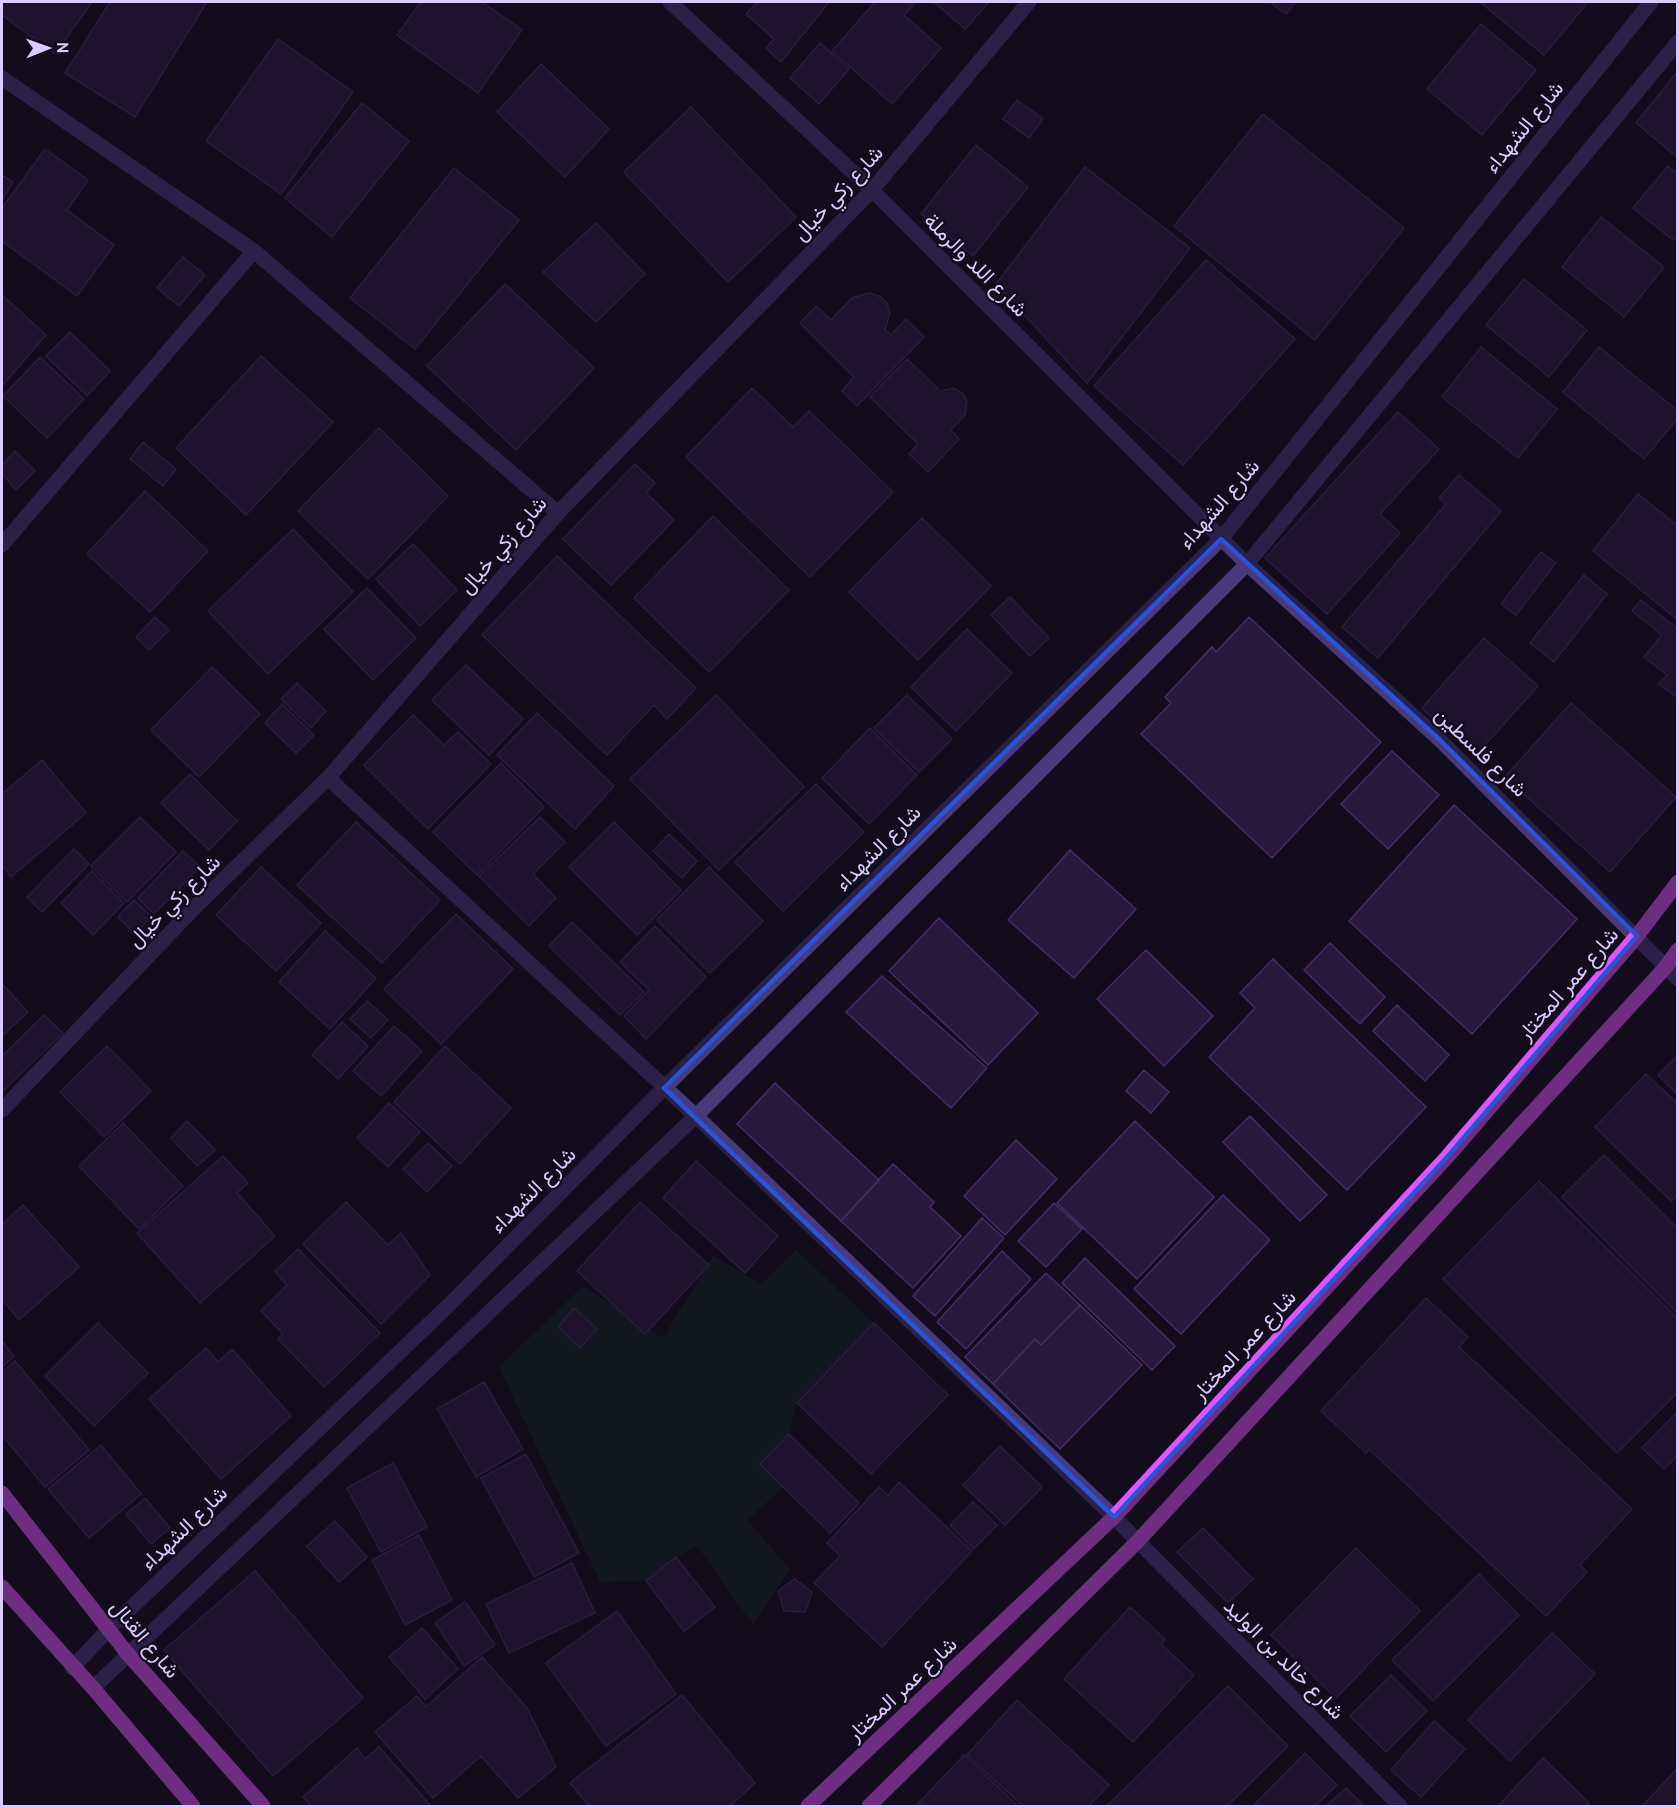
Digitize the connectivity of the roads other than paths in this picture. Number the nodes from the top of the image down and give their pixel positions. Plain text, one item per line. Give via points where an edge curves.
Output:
1 (670, 2) edge
2 (1029, 2) edge
3 (1651, 2) edge
4 (1677, 42) edge
5 (2, 78) edge
6 (872, 190) junction
7 (254, 251) junction
8 (558, 513) junction
9 (1221, 539) junction
10 (2, 545) edge
11 (1247, 564) junction
12 (328, 778) junction
13 (1677, 882) edge
14 (1637, 936) junction
15 (1677, 950) edge
16 (1665, 968) junction
17 (1677, 979) edge
18 (664, 1088) junction
19 (2, 1110) edge
20 (696, 1116) junction
21 (2, 1493) edge
22 (1114, 1517) junction
23 (1138, 1541) junction
24 (2, 1587) edge
25 (109, 1629) junction
26 (127, 1653) junction
27 (72, 1668) junction
28 (93, 1688) junction
29 (193, 1806) edge
30 (263, 1806) edge
31 (808, 1806) edge
32 (869, 1806) edge
33 (1400, 1806) edge

1 - 6 street, شارع اللد والرملة
2 - 6 street, شارع زكي خيال
3 - 9 street, شارع الشهداء
4 - 11 street
5 - 7 street
6 - 8 street, شارع زكي خيال
6 - 9 street, شارع اللد والرملة
7 - 8 street
7 - 10 street
8 - 12 street, شارع زكي خيال
9 - 11 street, شارع اللد والرملة
9 - 18 street, شارع الشهداء
11 - 14 street, شارع فلسطين via 1440,740
11 - 20 street
12 - 18 street, شارع خالد بن الوليد
12 - 19 street, شارع زكي خيال via 194,908
13 - 14 main road, شارع عمر المختار
14 - 16 street, شارع فلسطين
14 - 22 main road, شارع عمر المختار via 1448,1156
15 - 16 main road
16 - 17 street, شارع فلسطين
16 - 23 main road
18 - 20 street, شارع خالد بن الوليد
18 - 25 street, شارع الشهداء via 451,1303
20 - 22 street, شارع خالد بن الوليد
20 - 26 street
21 - 25 main road, شارع القنال
22 - 23 street, شارع خالد بن الوليد
22 - 31 main road, شارع عمر المختار
23 - 32 main road
23 - 33 street, شارع خالد بن الوليد
24 - 27 main road
25 - 26 main road, شارع القنال
25 - 27 street, شارع الشهداء
26 - 28 street
26 - 30 main road, شارع القنال
27 - 28 main road
28 - 29 main road

